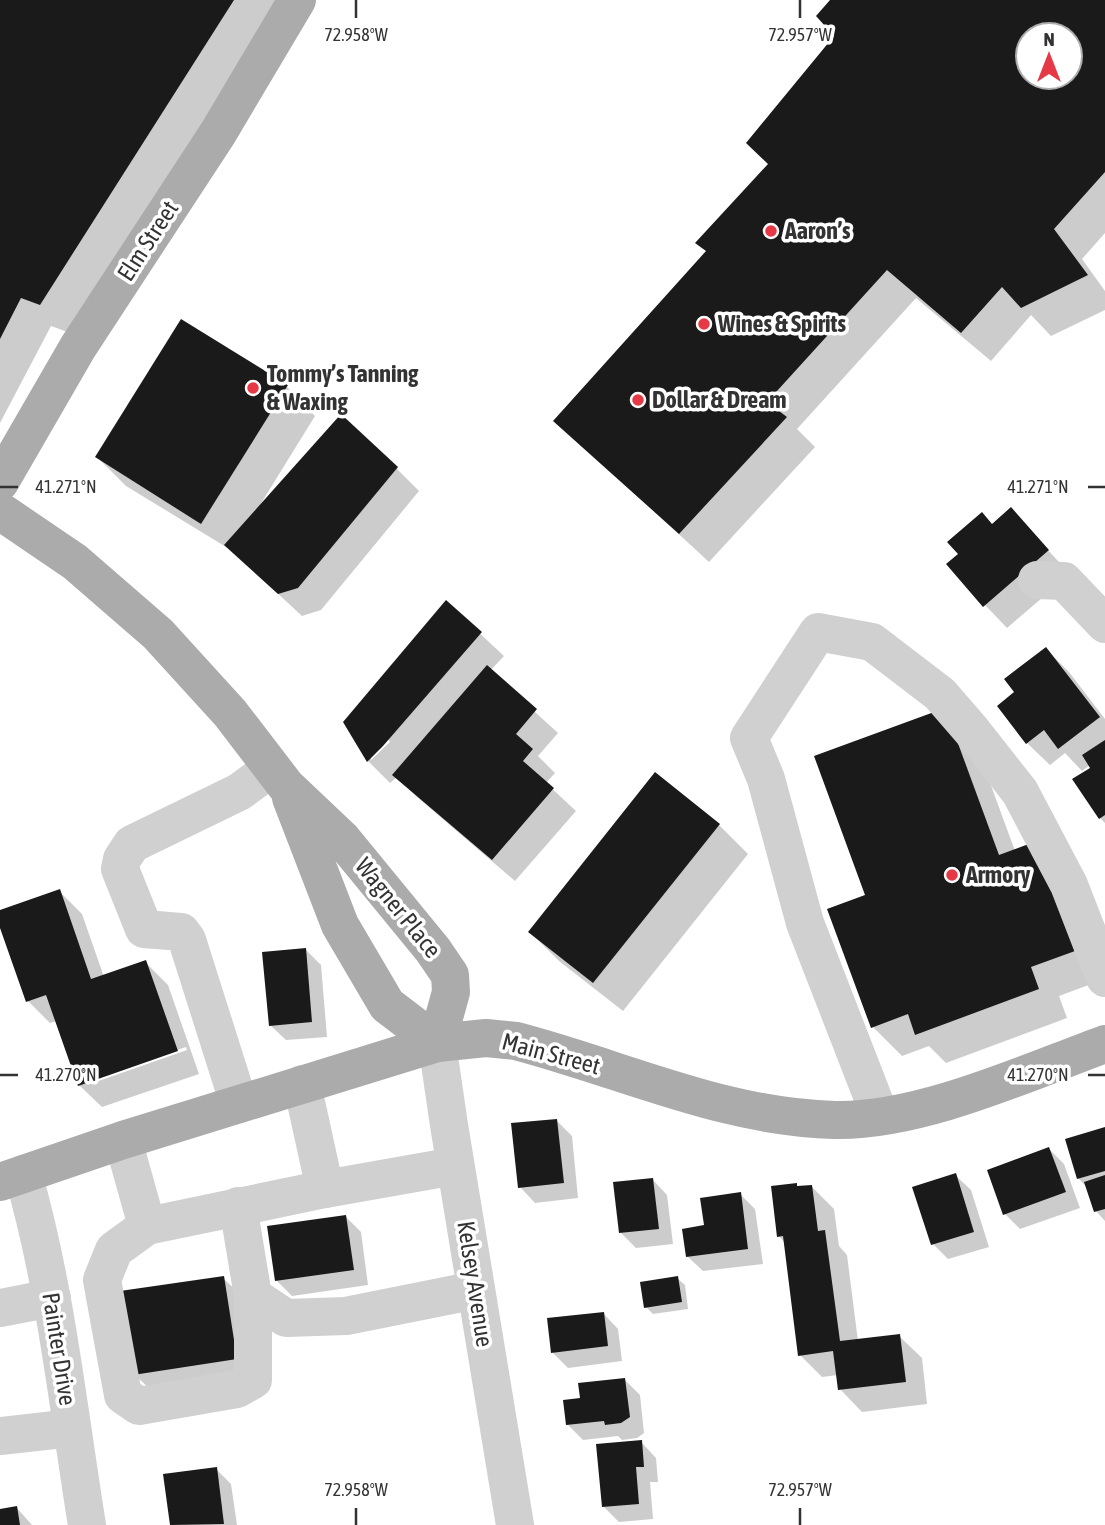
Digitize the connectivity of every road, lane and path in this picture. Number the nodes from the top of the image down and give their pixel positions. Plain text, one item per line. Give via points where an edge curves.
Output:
1 (297, 0) edge
2 (0, 482) edge
3 (0, 511) edge
4 (1037, 580) dead end
5 (1105, 624) edge
6 (279, 777) junction
7 (1105, 978) edge
8 (437, 1043) junction
9 (1105, 1044) edge
10 (302, 1084) junction
11 (239, 1104) junction
12 (880, 1116) junction
13 (122, 1140) junction
14 (455, 1166) junction
15 (11, 1178) edge
16 (325, 1189) junction
17 (238, 1206) junction
18 (146, 1226) junction
19 (476, 1290) junction
20 (253, 1296) junction
21 (52, 1297) junction
22 (0, 1308) edge
23 (72, 1428) junction
24 (0, 1436) edge
25 (87, 1525) edge
26 (515, 1525) edge

1 - 2 main road, Elm Street via 218,133 78,347
3 - 6 main road, Wagner Place via 75,562 158,634 230,713
4 - 5 street via 1064,581
6 - 8 main road, Wagner Place via 340,925 387,1005
6 - 8 main road, Wagner Place via 342,839 443,963 450,975 451,992
6 - 11 street via 132,844 120,869 144,929 181,932 187,940
7 - 12 street via 1069,885 1020,792 972,731 940,694 872,642 818,632 749,738 766,779 805,923
8 - 10 main road, Main Street
8 - 12 main road, Main Street via 486,1038 516,1041 713,1103 779,1115 837,1120
8 - 14 street, Kelsey Avenue
9 - 12 main road, Main Street via 947,1101
10 - 11 main road, Main Street
10 - 16 street
11 - 13 main road, Main Street
13 - 15 main road, Main Street
13 - 18 street
14 - 16 street
14 - 19 street, Kelsey Avenue
15 - 21 street, Painter Drive via 37,1221
16 - 17 street
17 - 18 street
17 - 20 street
18 - 20 street via 114,1250 102,1280 123,1395 139,1406 237,1389 253,1380
19 - 20 street via 346,1316 286,1318
19 - 26 street, Kelsey Avenue
21 - 22 street
21 - 23 street, Painter Drive
23 - 24 street
23 - 25 street, Painter Drive

